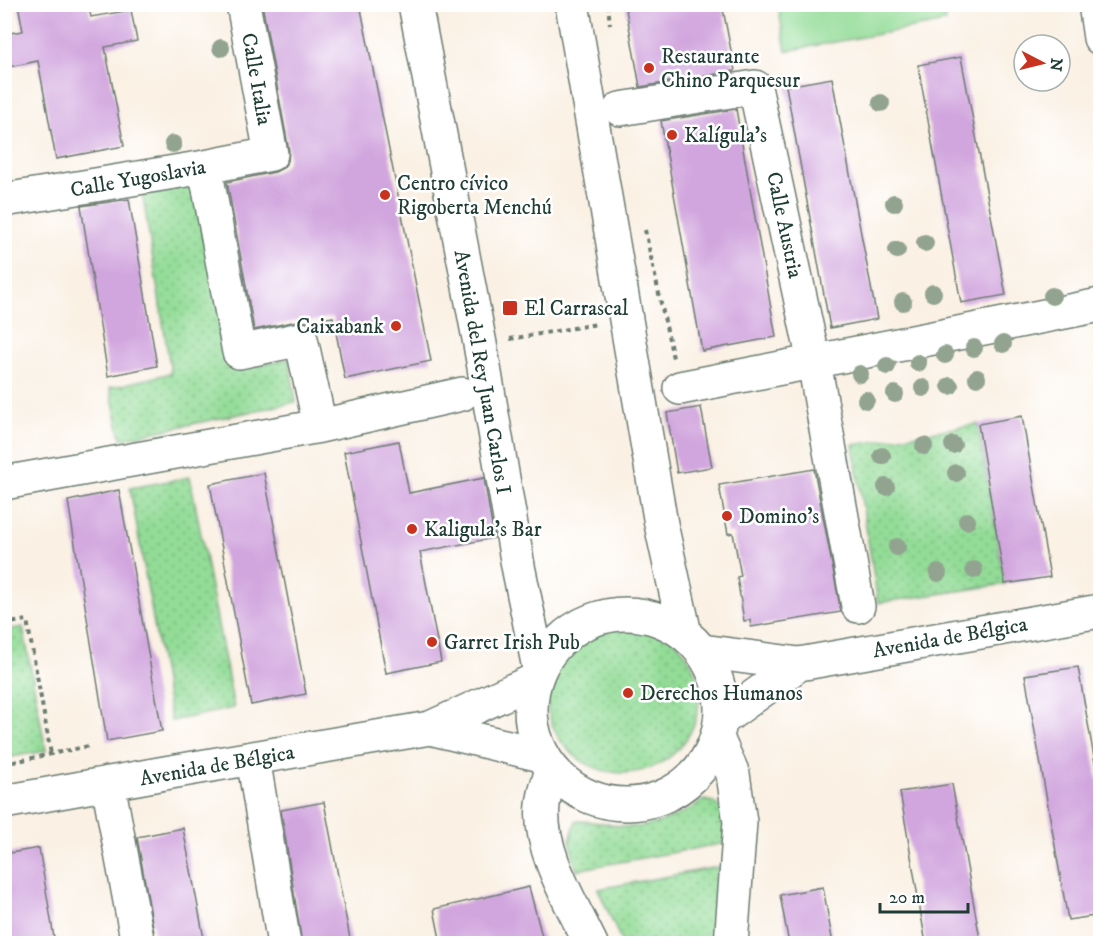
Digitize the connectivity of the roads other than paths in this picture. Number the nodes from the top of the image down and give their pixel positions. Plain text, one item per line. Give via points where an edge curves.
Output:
1 (243, 4) edge
2 (415, 4) edge
3 (572, 4) edge
4 (620, 109) dead end
5 (270, 154) joint
6 (205, 167) junction
7 (4, 200) edge
8 (1101, 305) edge
9 (814, 362) junction
10 (680, 388) road end
11 (462, 394) dead end
12 (320, 426) junction
13 (4, 483) edge
14 (858, 606) dead end
15 (1101, 610) edge
16 (694, 642) junction
17 (799, 664) junction
18 (537, 674) junction
19 (430, 728) junction
20 (719, 729) junction
21 (253, 758) junction
22 (546, 762) junction
23 (108, 783) junction
24 (4, 802) edge
25 (138, 944) edge
26 (284, 944) edge
27 (591, 944) edge
28 (731, 944) edge

1 - 5 street, Calle Italia
2 - 18 street, Avenida del Rey Juan Carlos I via 480,344
3 - 16 street via 661,524
4 - 9 street, Calle Austria via 755,87
5 - 6 street, Calle Yugoslavia
6 - 7 street, Calle Yugoslavia
6 - 12 street via 239,352 301,339
8 - 9 street
9 - 10 street
9 - 14 street, Calle Austria
11 - 12 street, Avenida del Rey Juan Carlos I
12 - 13 street, Avenida del Rey Juan Carlos I
15 - 17 street, Avenida de Bélgica
16 - 17 street
16 - 18 street via 651,617 632,613 604,616 578,626 555,644
16 - 20 street via 718,683
17 - 20 street
18 - 19 street
18 - 22 street via 531,718 534,737
19 - 21 street, Avenida de Bélgica
19 - 22 street
20 - 22 street via 704,764 684,786 658,800 629,805 600,802 573,789
20 - 28 street via 733,774 740,822
21 - 23 street, Avenida de Bélgica
21 - 26 street
22 - 27 street via 544,833
23 - 24 street, Avenida de Bélgica
23 - 25 street

